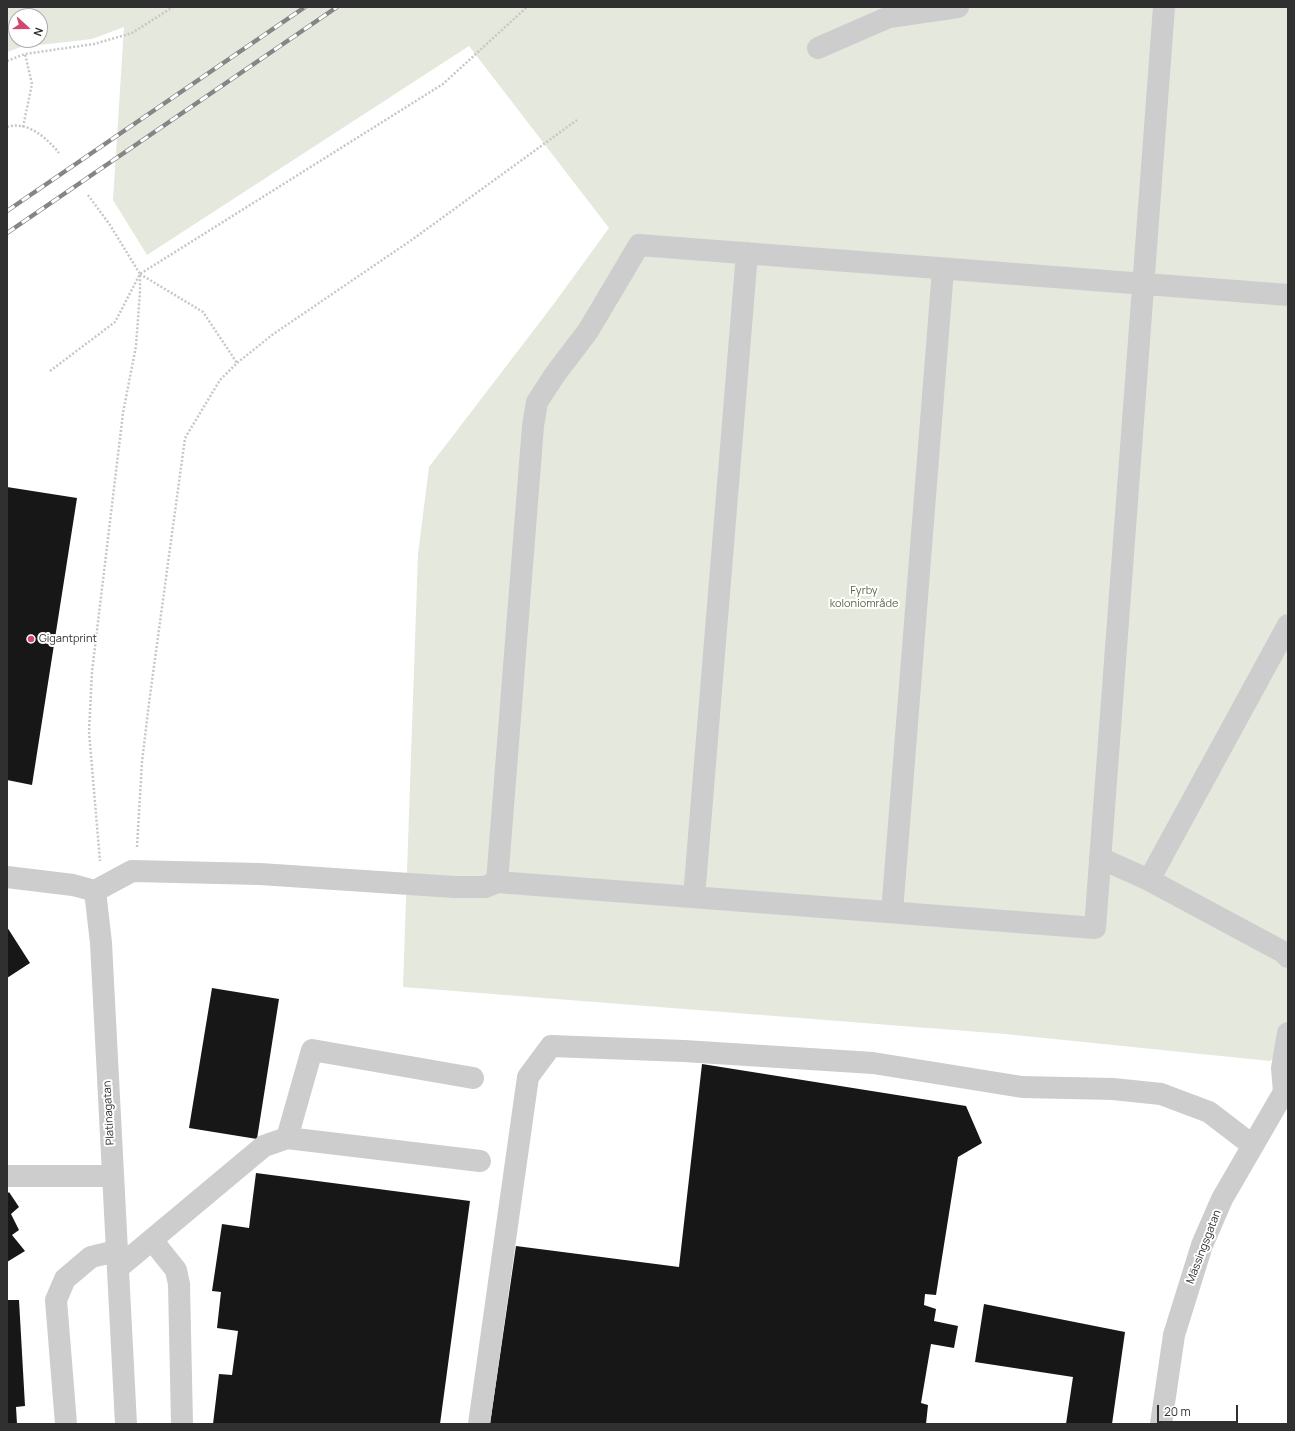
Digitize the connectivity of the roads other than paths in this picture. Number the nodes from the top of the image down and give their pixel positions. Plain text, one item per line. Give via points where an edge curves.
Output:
1 (958, 7) edge
2 (1164, 7) edge
3 (818, 48) dead end
4 (747, 253) junction
5 (943, 270) junction
6 (1143, 284) junction
7 (1288, 295) edge
8 (1288, 625) edge
9 (1100, 858) junction
10 (7, 877) edge
11 (1149, 880) junction
12 (497, 882) junction
13 (95, 891) junction
14 (694, 897) junction
15 (892, 912) junction
16 (1288, 957) edge
17 (1288, 1033) edge
18 (473, 1078) dead end
19 (1286, 1089) edge
20 (287, 1138) junction
21 (1252, 1145) junction
22 (480, 1161) dead end
23 (7, 1176) edge
24 (113, 1176) junction
25 (152, 1240) junction
26 (117, 1260) junction
27 (66, 1424) edge
28 (126, 1424) edge
29 (182, 1424) edge
30 (479, 1424) edge
31 (1161, 1424) edge

1 - 3 street via 889,17
2 - 6 street
4 - 5 street
4 - 12 street via 639,245 591,325 537,402 532,434
4 - 14 street
5 - 6 street
5 - 15 street
6 - 7 street
6 - 9 street
8 - 11 street
9 - 11 street
9 - 15 street via 1095,928
10 - 13 street via 73,885
11 - 16 street
12 - 13 street via 485,887 454,887 260,874 132,871
12 - 14 street
13 - 24 street, Platinagatan via 101,943
14 - 15 street
17 - 19 street via 1282,1068
18 - 20 street via 312,1050
19 - 21 street, Mässingsgatan
20 - 22 street
20 - 25 street via 264,1146
21 - 30 street via 1209,1112 1161,1094 1022,1087 873,1063 684,1050 551,1046 528,1076
21 - 31 street, Mässingsgatan via 1219,1206 1185,1294 1174,1335
23 - 24 street
24 - 26 street, Platinagatan
25 - 26 street
25 - 29 street via 176,1270 179,1284
26 - 27 street via 91,1257 65,1279 56,1300
26 - 28 street, Platinagatan

